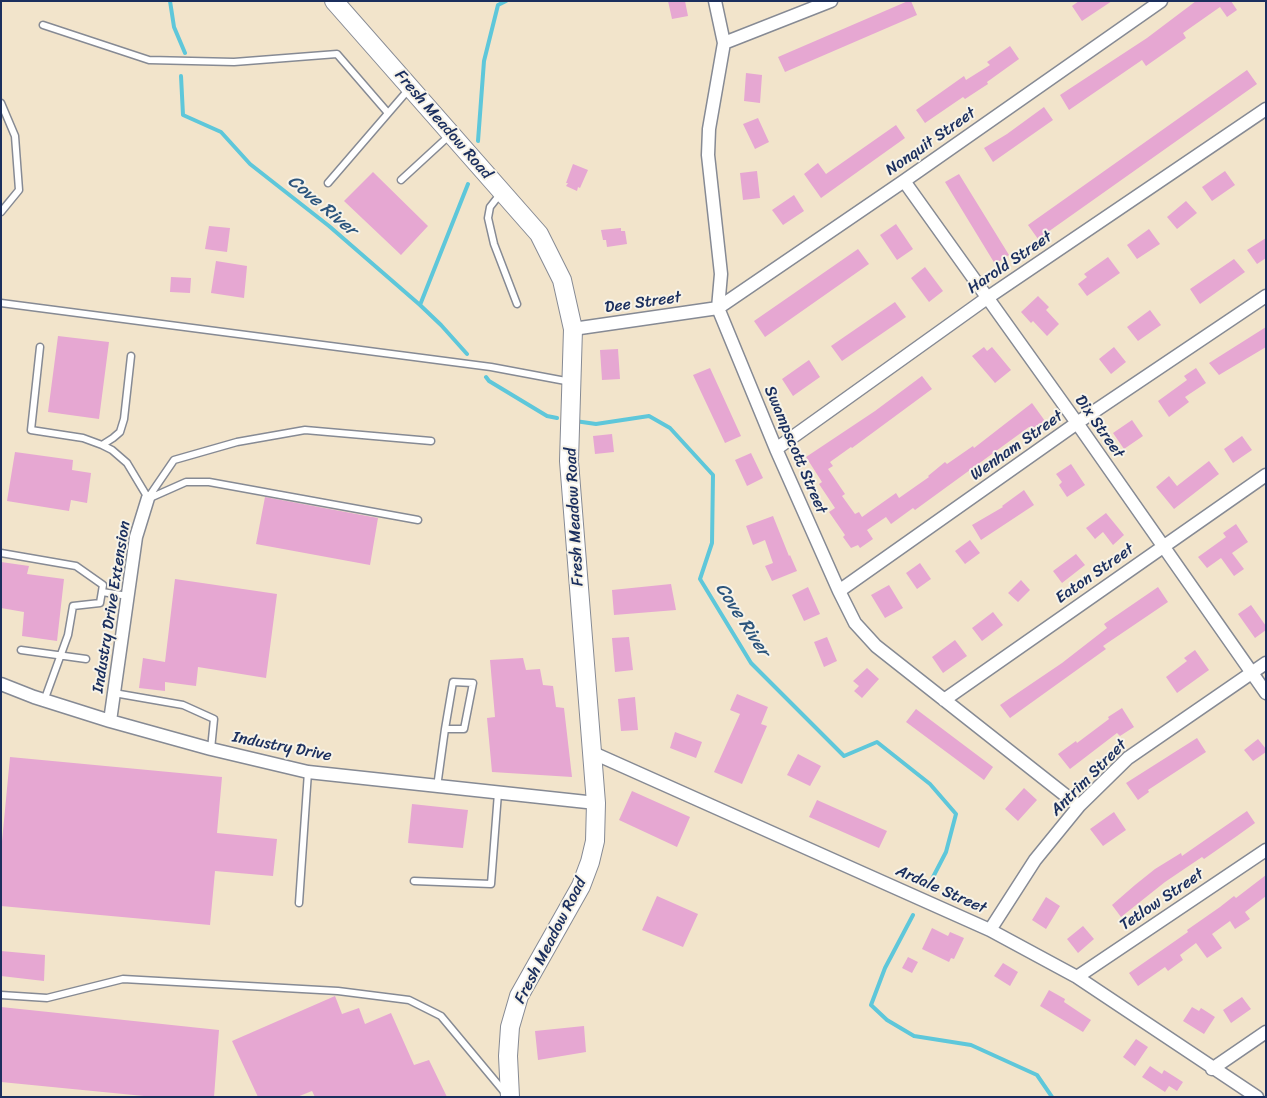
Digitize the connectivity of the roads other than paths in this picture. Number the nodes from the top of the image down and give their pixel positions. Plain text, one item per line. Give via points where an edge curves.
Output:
1 (334, 1) edge
2 (715, 1) edge
3 (831, 1) edge
4 (1161, 1) edge
5 (43, 25) dead end
6 (724, 43) junction
7 (410, 88) junction
8 (1, 103) edge
9 (1266, 109) edge
10 (388, 113) junction
11 (451, 134) junction
12 (401, 180) dead end
13 (904, 180) junction
14 (328, 183) dead end
15 (501, 192) junction
16 (1, 212) edge
17 (1266, 296) edge
18 (987, 298) junction
19 (1, 303) edge
20 (517, 304) dead end
21 (718, 308) junction
22 (573, 329) junction
23 (40, 347) dead end
24 (131, 356) dead end
25 (572, 383) junction
26 (1077, 424) junction
27 (431, 441) dead end
28 (102, 445) junction
29 (776, 449) junction
30 (1266, 475) edge
31 (148, 498) junction
32 (418, 520) dead end
33 (1162, 546) junction
34 (1, 553) edge
35 (839, 591) junction
36 (102, 592) junction
37 (128, 596) junction
38 (20, 650) dead end
39 (60, 655) junction
40 (86, 659) dead end
41 (1266, 663) edge
42 (1252, 673) junction
43 (1, 684) edge
44 (114, 693) junction
45 (1266, 693) edge
46 (944, 700) junction
47 (44, 701) junction
48 (110, 721) junction
49 (445, 729) junction
50 (211, 749) junction
51 (591, 752) junction
52 (308, 772) junction
53 (437, 787) junction
54 (498, 793) junction
55 (596, 803) junction
56 (1079, 806) junction
57 (1266, 850) edge
58 (414, 880) dead end
59 (299, 902) dead end
60 (990, 930) junction
61 (1077, 977) junction
62 (1, 995) edge
63 (1266, 1032) edge
64 (1212, 1069) junction
65 (509, 1097) edge
66 (1257, 1097) edge

1 - 7 street, Fresh Meadow Road
2 - 6 street, Swampscott Street
3 - 6 street
4 - 13 street, Nonquit Street
5 - 10 lane via 149,60 234,62 337,54
6 - 21 street, Swampscott Street via 708,138 721,274
7 - 10 lane
7 - 11 street, Fresh Meadow Road
8 - 16 lane via 15,136 19,190
9 - 18 street, Harold Street
10 - 14 lane
11 - 12 lane
11 - 15 street, Fresh Meadow Road
13 - 18 street, Dix Street
13 - 21 street, Nonquit Street
15 - 20 lane via 490,208 488,218 494,244
15 - 22 street, Fresh Meadow Road via 539,234 562,280
17 - 26 street, Wenham Street
18 - 26 street, Dix Street
18 - 29 street, Harold Street
19 - 25 lane via 491,367
21 - 22 street, Dee Street
21 - 29 street, Swampscott Street
22 - 25 street, Fresh Meadow Road
23 - 28 lane via 31,430 83,438
24 - 28 lane via 120,432
25 - 51 street, Fresh Meadow Road via 569,461
26 - 33 street, Dix Street
26 - 35 street, Wenham Street
27 - 31 lane via 305,430 237,442 174,460
28 - 31 lane via 127,463
29 - 35 street, Swampscott Street
30 - 33 street, Eaton Street
31 - 32 lane via 186,482 209,482
31 - 37 street, Industry Drive Extension via 136,537
33 - 42 street, Dix Street
33 - 46 street, Eaton Street
34 - 36 lane via 76,566 103,585
35 - 46 street, Swampscott Street via 855,623 876,646
36 - 37 lane
36 - 39 lane via 100,603 73,606 68,635
37 - 44 street, Industry Drive Extension
38 - 39 lane
39 - 40 lane
39 - 47 lane
41 - 42 street, Antrim Street
42 - 45 street, Dix Street
42 - 56 street, Antrim Street via 1128,758
43 - 47 street, Industry Drive
44 - 48 street, Industry Drive Extension
44 - 50 lane via 183,705 214,719
46 - 56 street, Swampscott Street
47 - 48 street, Industry Drive
48 - 50 street, Industry Drive
49 - 49 lane via 453,682 473,683 464,730
49 - 53 lane
50 - 52 street, Industry Drive
51 - 55 street, Fresh Meadow Road
51 - 60 street, Ardale Street
52 - 53 street, Industry Drive
52 - 59 lane
53 - 54 street, Industry Drive
54 - 55 street, Industry Drive
54 - 58 lane via 491,884
55 - 65 street, Fresh Meadow Road via 594,841 581,886 519,996 508,1047
56 - 60 street, Antrim Street via 1035,860
57 - 61 street, Tetlow Street
60 - 61 street, Ardale Street
61 - 64 street, Ardale Street
62 - 65 lane via 47,998 123,980 338,991 409,1000 441,1016
63 - 64 street
64 - 66 street, Ardale Street

